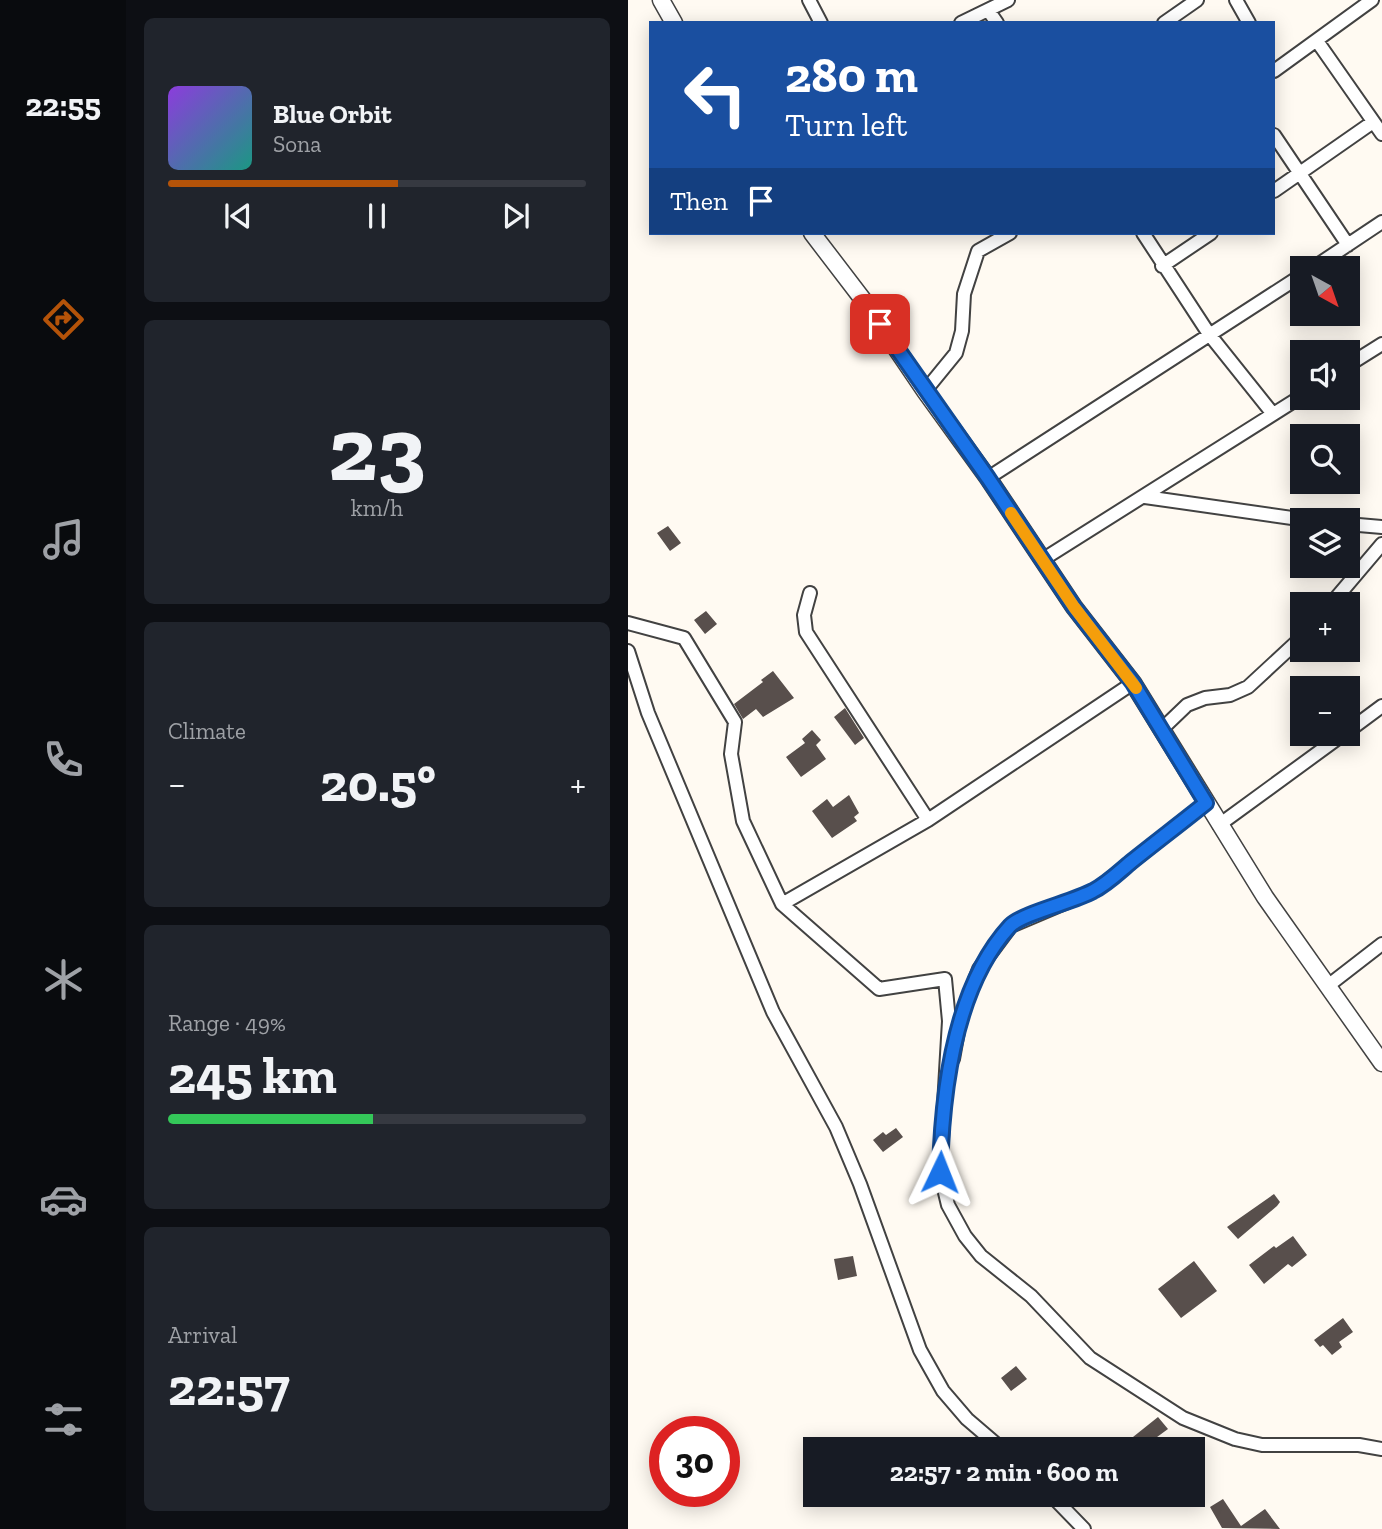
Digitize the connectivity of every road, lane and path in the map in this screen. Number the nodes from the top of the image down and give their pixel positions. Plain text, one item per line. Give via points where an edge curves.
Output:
1 (661, 0) edge
2 (809, 0) edge
3 (1008, 0) edge
4 (1197, 0) edge
5 (1236, 0) edge
6 (1372, 0) edge
7 (988, 10) junction
8 (673, 21) edge
9 (820, 21) edge
10 (965, 21) edge
11 (996, 21) edge
12 (1167, 21) edge
13 (1248, 21) edge
14 (1317, 41) junction
15 (1275, 69) edge
16 (1373, 122) junction
17 (1382, 134) edge
18 (1275, 137) edge
19 (1299, 174) junction
20 (1275, 190) edge
21 (1382, 222) edge
22 (814, 235) edge
23 (1006, 235) edge
24 (1144, 235) edge
25 (1208, 235) edge
26 (1348, 245) junction
27 (1331, 256) edge
28 (1162, 266) junction
29 (1290, 283) edge
30 (1209, 334) junction
31 (1382, 344) edge
32 (1360, 358) edge
33 (925, 391) junction
34 (1290, 403) edge
35 (1273, 414) junction
36 (988, 478) junction
37 (1145, 497) junction
38 (1290, 518) edge
39 (1360, 525) edge
40 (1382, 527) edge
41 (1382, 544) edge
42 (1042, 560) junction
43 (1341, 592) edge
44 (809, 593) dead end
45 (628, 623) edge
46 (1290, 648) edge
47 (628, 651) edge
48 (1133, 683) junction
49 (1382, 706) edge
50 (1360, 722) edge
51 (1162, 729) junction
52 (1327, 746) edge
53 (1206, 803) junction
54 (928, 820) junction
55 (1219, 825) junction
56 (782, 904) junction
57 (1382, 944) edge
58 (1329, 985) junction
59 (1382, 1063) edge
60 (945, 1106) junction
61 (988, 1437) edge
62 (1382, 1449) edge
63 (1063, 1507) edge
64 (1084, 1529) edge

1 - 8 street
2 - 9 street
3 - 7 street
4 - 12 street
5 - 13 street
6 - 14 street
7 - 10 street
7 - 11 street
14 - 15 street
14 - 16 street
16 - 17 street
16 - 19 street
18 - 19 street
19 - 20 street
19 - 26 street
21 - 26 street
22 - 33 street
23 - 33 street via 978,251 965,294 956,353
24 - 28 street
25 - 28 street
26 - 27 street
28 - 30 street
29 - 30 street
30 - 35 street
30 - 36 street
31 - 32 street
33 - 36 street
34 - 35 street
35 - 37 street
36 - 42 street
37 - 38 street
37 - 42 street
39 - 40 street
41 - 43 street
42 - 48 street
44 - 54 street via 806,632
45 - 56 street via 684,638 735,722 731,754 743,821
46 - 51 street via 1248,687 1187,705
47 - 61 street via 648,713 773,1012 856,1172 920,1350 943,1391
48 - 51 street
48 - 54 street
49 - 50 street
51 - 53 street
52 - 55 street
53 - 55 street
53 - 60 street via 1096,890 1011,926 979,970 960,1020
54 - 56 street
55 - 58 street
56 - 60 street via 879,989 945,979 949,1021
57 - 58 street
58 - 59 street
60 - 62 street via 940,1172 948,1205 965,1236 1090,1358 1183,1418 1235,1440
63 - 64 street

